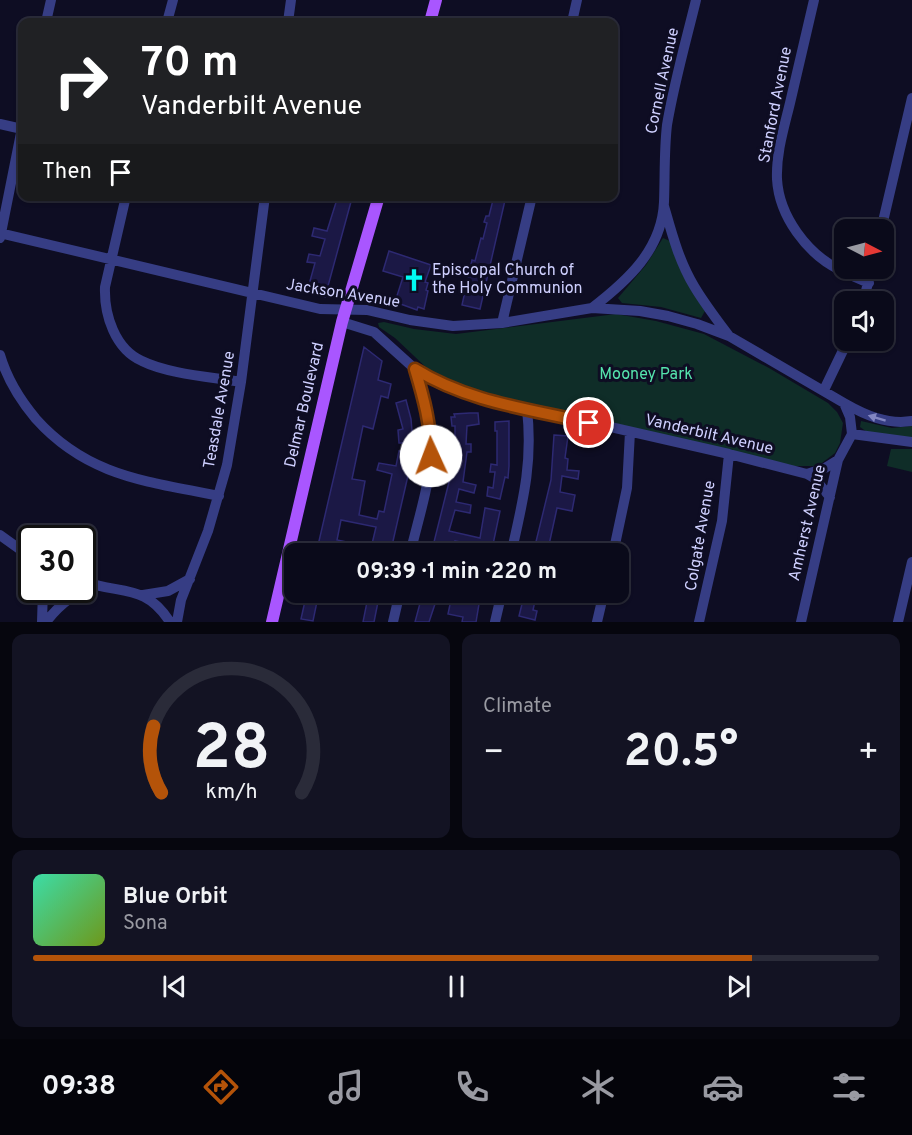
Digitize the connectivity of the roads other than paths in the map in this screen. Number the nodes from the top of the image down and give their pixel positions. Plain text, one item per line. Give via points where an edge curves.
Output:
1 (51, 0) edge
2 (172, 0) edge
3 (291, 0) edge
4 (436, 0) edge
5 (577, 0) edge
6 (696, 0) edge
7 (814, 0) edge
8 (47, 18) edge
9 (168, 18) edge
10 (289, 18) edge
11 (431, 18) edge
12 (573, 18) edge
13 (912, 98) edge
14 (0, 124) edge
15 (18, 128) edge
16 (18, 148) edge
17 (125, 201) edge
18 (264, 201) edge
19 (378, 201) edge
20 (531, 201) edge
21 (664, 205) junction
22 (884, 219) edge
23 (0, 235) edge
24 (111, 259) junction
25 (870, 279) edge
26 (869, 283) junction
27 (866, 291) edge
28 (254, 293) junction
29 (346, 309) junction
30 (592, 309) junction
31 (342, 322) junction
32 (502, 323) junction
33 (729, 336) junction
34 (844, 351) edge
35 (0, 355) edge
36 (415, 369) junction
37 (241, 382) junction
38 (824, 390) junction
39 (844, 403) junction
40 (527, 409) junction
41 (912, 421) edge
42 (630, 432) junction
43 (852, 434) junction
44 (912, 442) edge
45 (729, 454) junction
46 (838, 460) junction
47 (807, 474) junction
48 (219, 496) junction
49 (830, 497) junction
50 (0, 535) edge
51 (412, 543) edge
52 (513, 543) edge
53 (615, 543) edge
54 (18, 548) edge
55 (912, 562) edge
56 (190, 579) junction
57 (97, 586) joint
58 (142, 595) junction
59 (43, 603) edge
60 (397, 603) edge
61 (499, 603) edge
62 (601, 603) edge
63 (44, 622) edge
64 (170, 622) edge
65 (177, 622) edge
66 (272, 622) edge
67 (393, 622) edge
68 (495, 622) edge
69 (597, 622) edge
70 (699, 622) edge
71 (801, 622) edge
72 (898, 622) edge

1 - 8 street
2 - 9 street
3 - 10 street
4 - 11 main road
5 - 12 street
6 - 21 street, Cornell Avenue via 668,123
7 - 26 street, Stanford Avenue via 780,143 777,181 789,218 810,247 838,270
13 - 22 street
14 - 15 street
16 - 23 street
17 - 24 street
18 - 28 street, Teasdale Avenue
19 - 29 main road, Delmar Boulevard
20 - 32 street
21 - 30 street, Cornell Avenue via 650,250 620,286
21 - 33 street, Cornell Avenue via 686,270
23 - 24 street, Jackson Avenue
24 - 28 street, Jackson Avenue
24 - 37 street via 105,287 107,314 128,351 155,366
25 - 26 street
26 - 27 street
28 - 29 street, Jackson Avenue via 320,309
28 - 37 street, Teasdale Avenue
29 - 31 main road, Delmar Boulevard
29 - 32 street, Jackson Avenue via 453,326
30 - 32 street, Jackson Avenue
30 - 33 street, Jackson Avenue via 668,316
31 - 36 street, Vanderbilt Avenue via 374,332
31 - 66 main road, Delmar Boulevard
33 - 38 street, Jackson Avenue
34 - 38 street
35 - 48 street via 13,388 32,414 72,452 90,463 133,478
36 - 40 street, Vanderbilt Avenue via 461,393
36 - 51 street via 431,432 431,456
37 - 48 street, Teasdale Avenue
38 - 39 street, Jackson Avenue
41 -> 39 street, Jackson Avenue via 878,419
39 - 43 street
40 - 42 street, Vanderbilt Avenue
40 - 52 street via 529,464
42 - 45 street, Vanderbilt Avenue
42 - 53 street via 627,488
43 - 44 street
43 - 46 street, Amherst Avenue
45 - 47 street, Vanderbilt Avenue
45 - 70 street, Colgate Avenue via 720,531
46 - 47 street
46 - 49 street, Amherst Avenue
47 - 49 street
48 - 56 street, Teasdale Avenue
49 - 71 street, Amherst Avenue
50 - 54 street
55 - 72 street
56 - 58 street via 168,591
56 - 65 street, Teasdale Avenue
57 - 58 street
57 - 63 street via 63,603
58 - 64 street via 151,599
59 - 63 street
60 - 67 street
61 - 68 street
62 - 69 street

